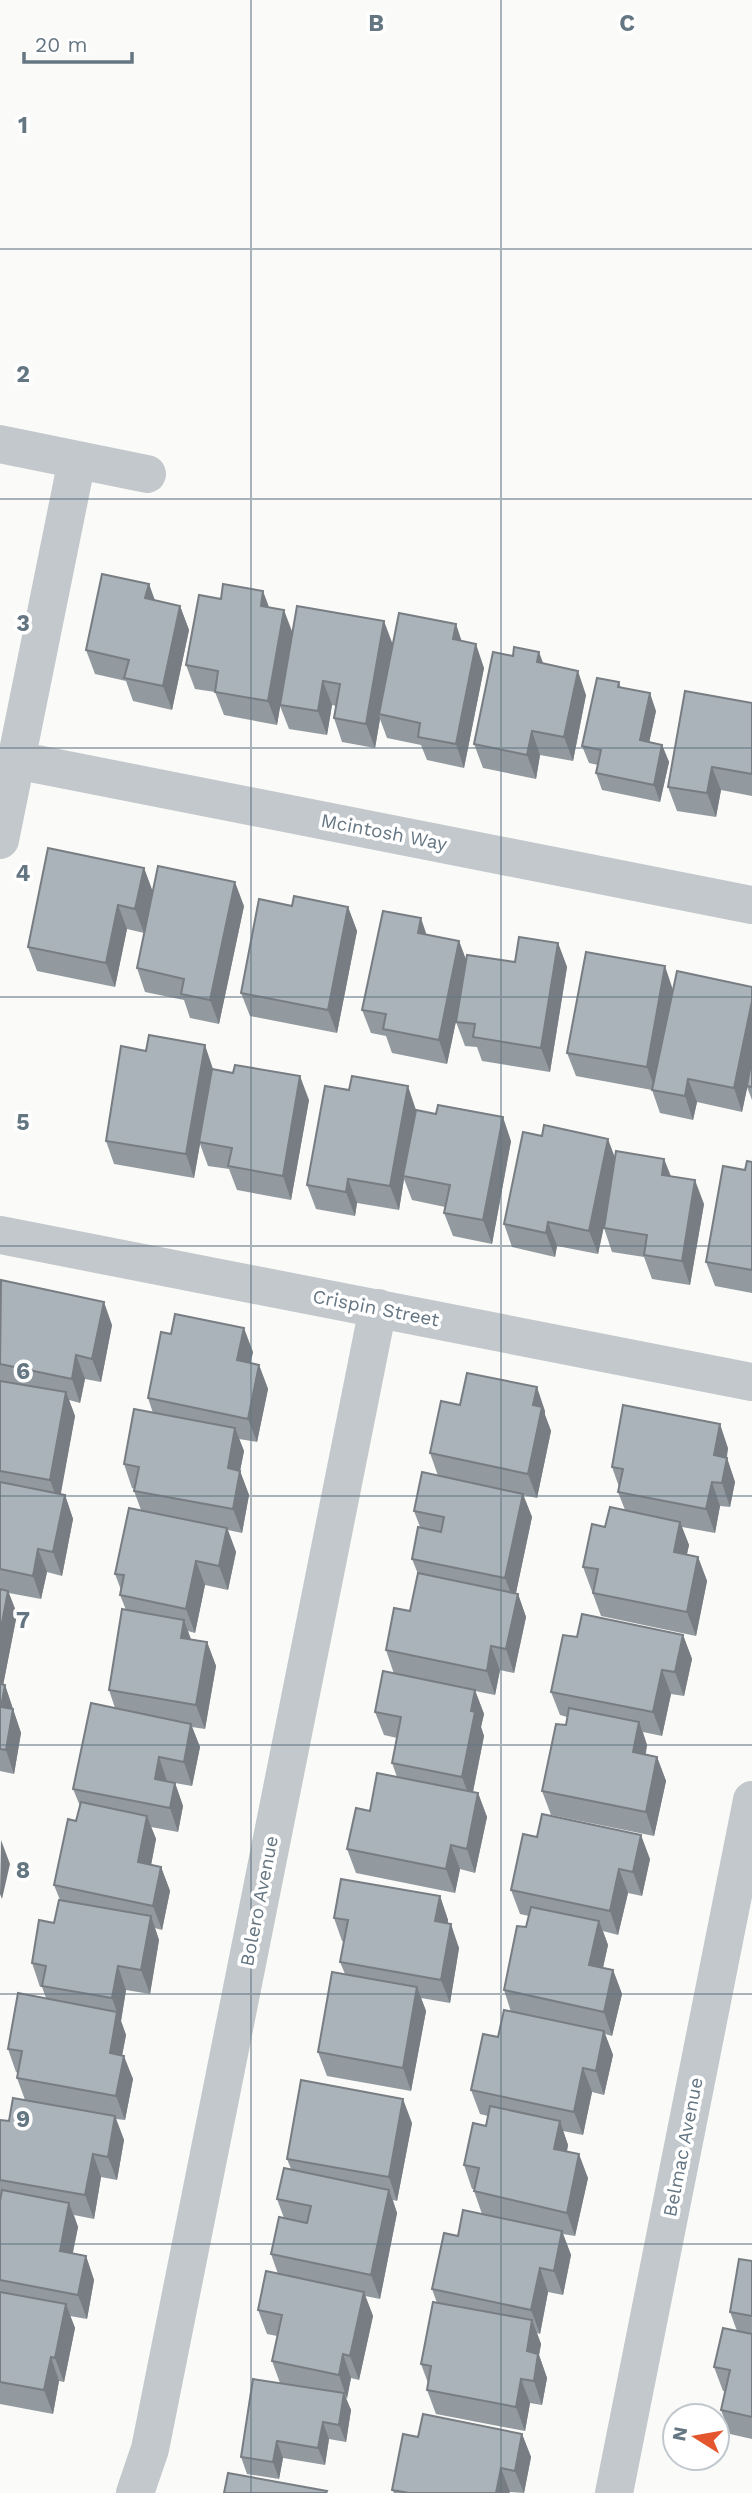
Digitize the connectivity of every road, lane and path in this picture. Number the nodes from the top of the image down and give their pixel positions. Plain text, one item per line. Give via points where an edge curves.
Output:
1 (0, 444) edge
2 (77, 460) junction
3 (146, 474) dead end
4 (16, 760) junction
5 (0, 840) edge
6 (752, 905) edge
7 (0, 1235) edge
8 (378, 1308) junction
9 (752, 1382) edge
10 (752, 1800) edge
11 (135, 2493) edge
12 (614, 2493) edge

1 - 2 street
2 - 3 street
2 - 4 street
4 - 5 street
4 - 6 street, Mcintosh Way
7 - 8 street, Crispin Street
8 - 9 street, Crispin Street
8 - 11 street, Bolero Avenue via 150,2449
10 - 12 street, Belmac Avenue

